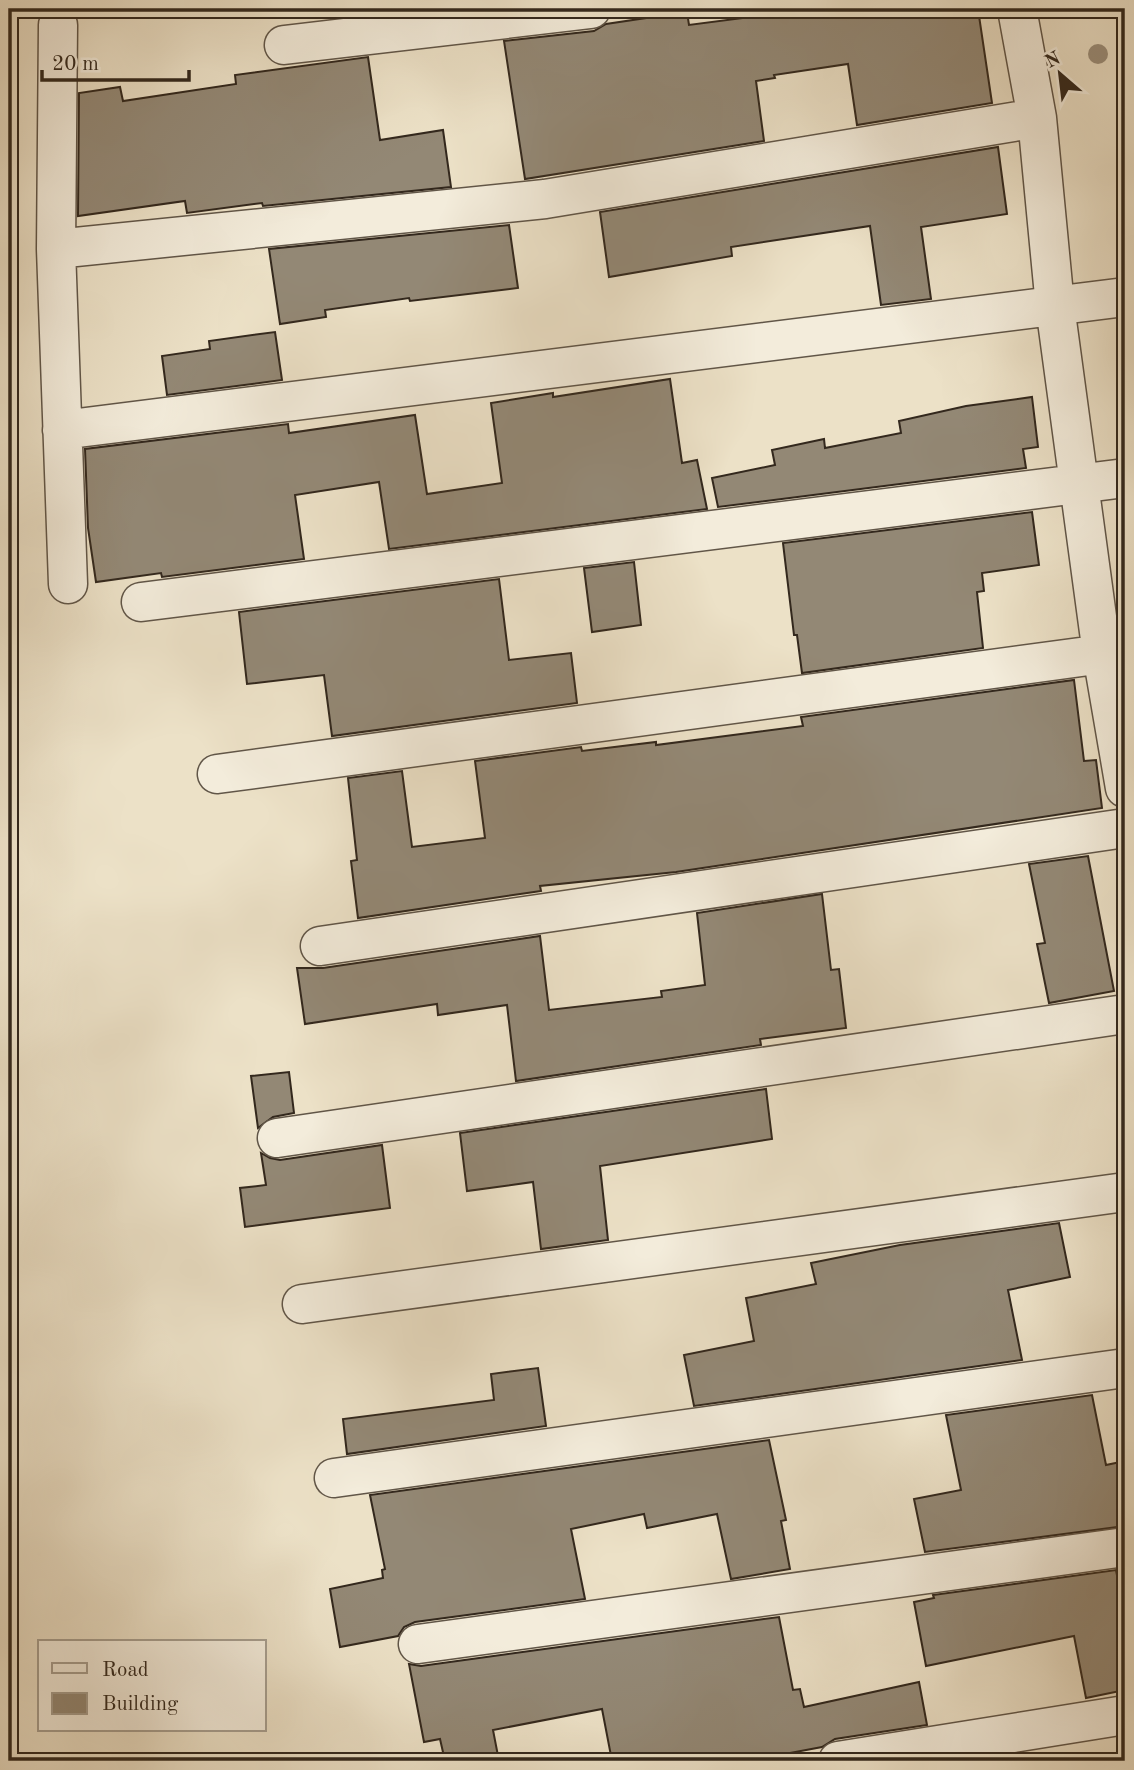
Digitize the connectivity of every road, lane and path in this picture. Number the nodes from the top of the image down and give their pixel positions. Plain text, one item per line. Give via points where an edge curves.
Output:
1 (591, 9) edge
2 (1017, 9) edge
3 (58, 25) dead end
4 (284, 45) dead end
5 (1037, 118) junction
6 (56, 249) junction
7 (1125, 297) edge
8 (1055, 306) junction
9 (62, 430) junction
10 (1125, 478) edge
11 (1079, 484) junction
12 (68, 584) dead end
13 (141, 602) dead end
14 (1114, 652) edge
15 (217, 774) dead end
16 (1125, 788) edge
17 (1125, 828) edge
18 (320, 946) dead end
19 (1125, 1014) edge
20 (277, 1138) dead end
21 (1125, 1192) edge
22 (302, 1304) dead end
23 (1125, 1368) edge
24 (334, 1478) dead end
25 (1125, 1547) edge
26 (418, 1644) dead end
27 (1125, 1715) edge
28 (838, 1761) edge

1 - 4 street
2 - 5 street
3 - 6 street
5 - 6 street via 545,199
5 - 8 street
6 - 9 street
7 - 8 street
8 - 9 street
8 - 11 street
9 - 12 street
10 - 11 street
11 - 13 street
11 - 14 street
14 - 15 street
14 - 16 street
17 - 18 street
19 - 20 street
21 - 22 street
23 - 24 street
25 - 26 street
27 - 28 street

